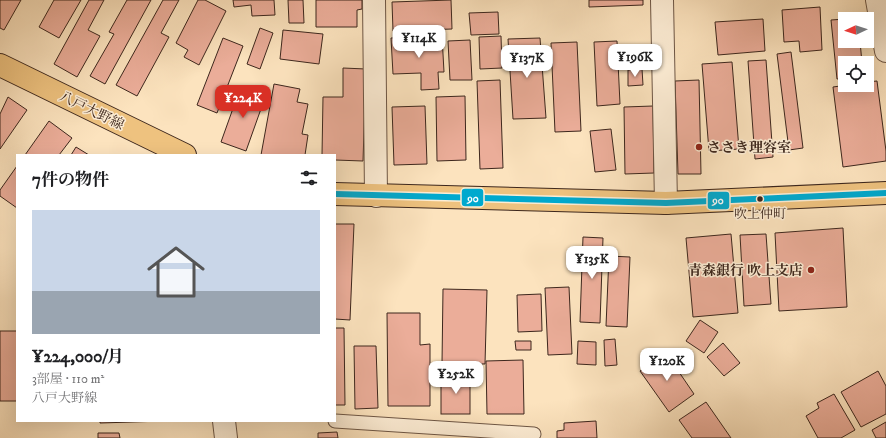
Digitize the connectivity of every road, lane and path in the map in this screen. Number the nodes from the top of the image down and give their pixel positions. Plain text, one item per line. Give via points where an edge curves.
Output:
1 (374, 0) edge
2 (662, 0) edge
3 (877, 0) edge
4 (886, 51) edge
5 (0, 65) edge
6 (182, 154) edge
7 (886, 193) edge
8 (336, 194) edge
9 (376, 196) junction
10 (666, 203) junction
11 (336, 421) edge
12 (224, 422) edge
13 (534, 434) dead end
14 (226, 438) edge

1 - 9 street
2 - 10 street
3 - 4 street
5 - 6 main road, 八戸大野線
7 - 10 main road
8 - 9 main road
9 - 10 main road
11 - 13 lane
12 - 14 street

